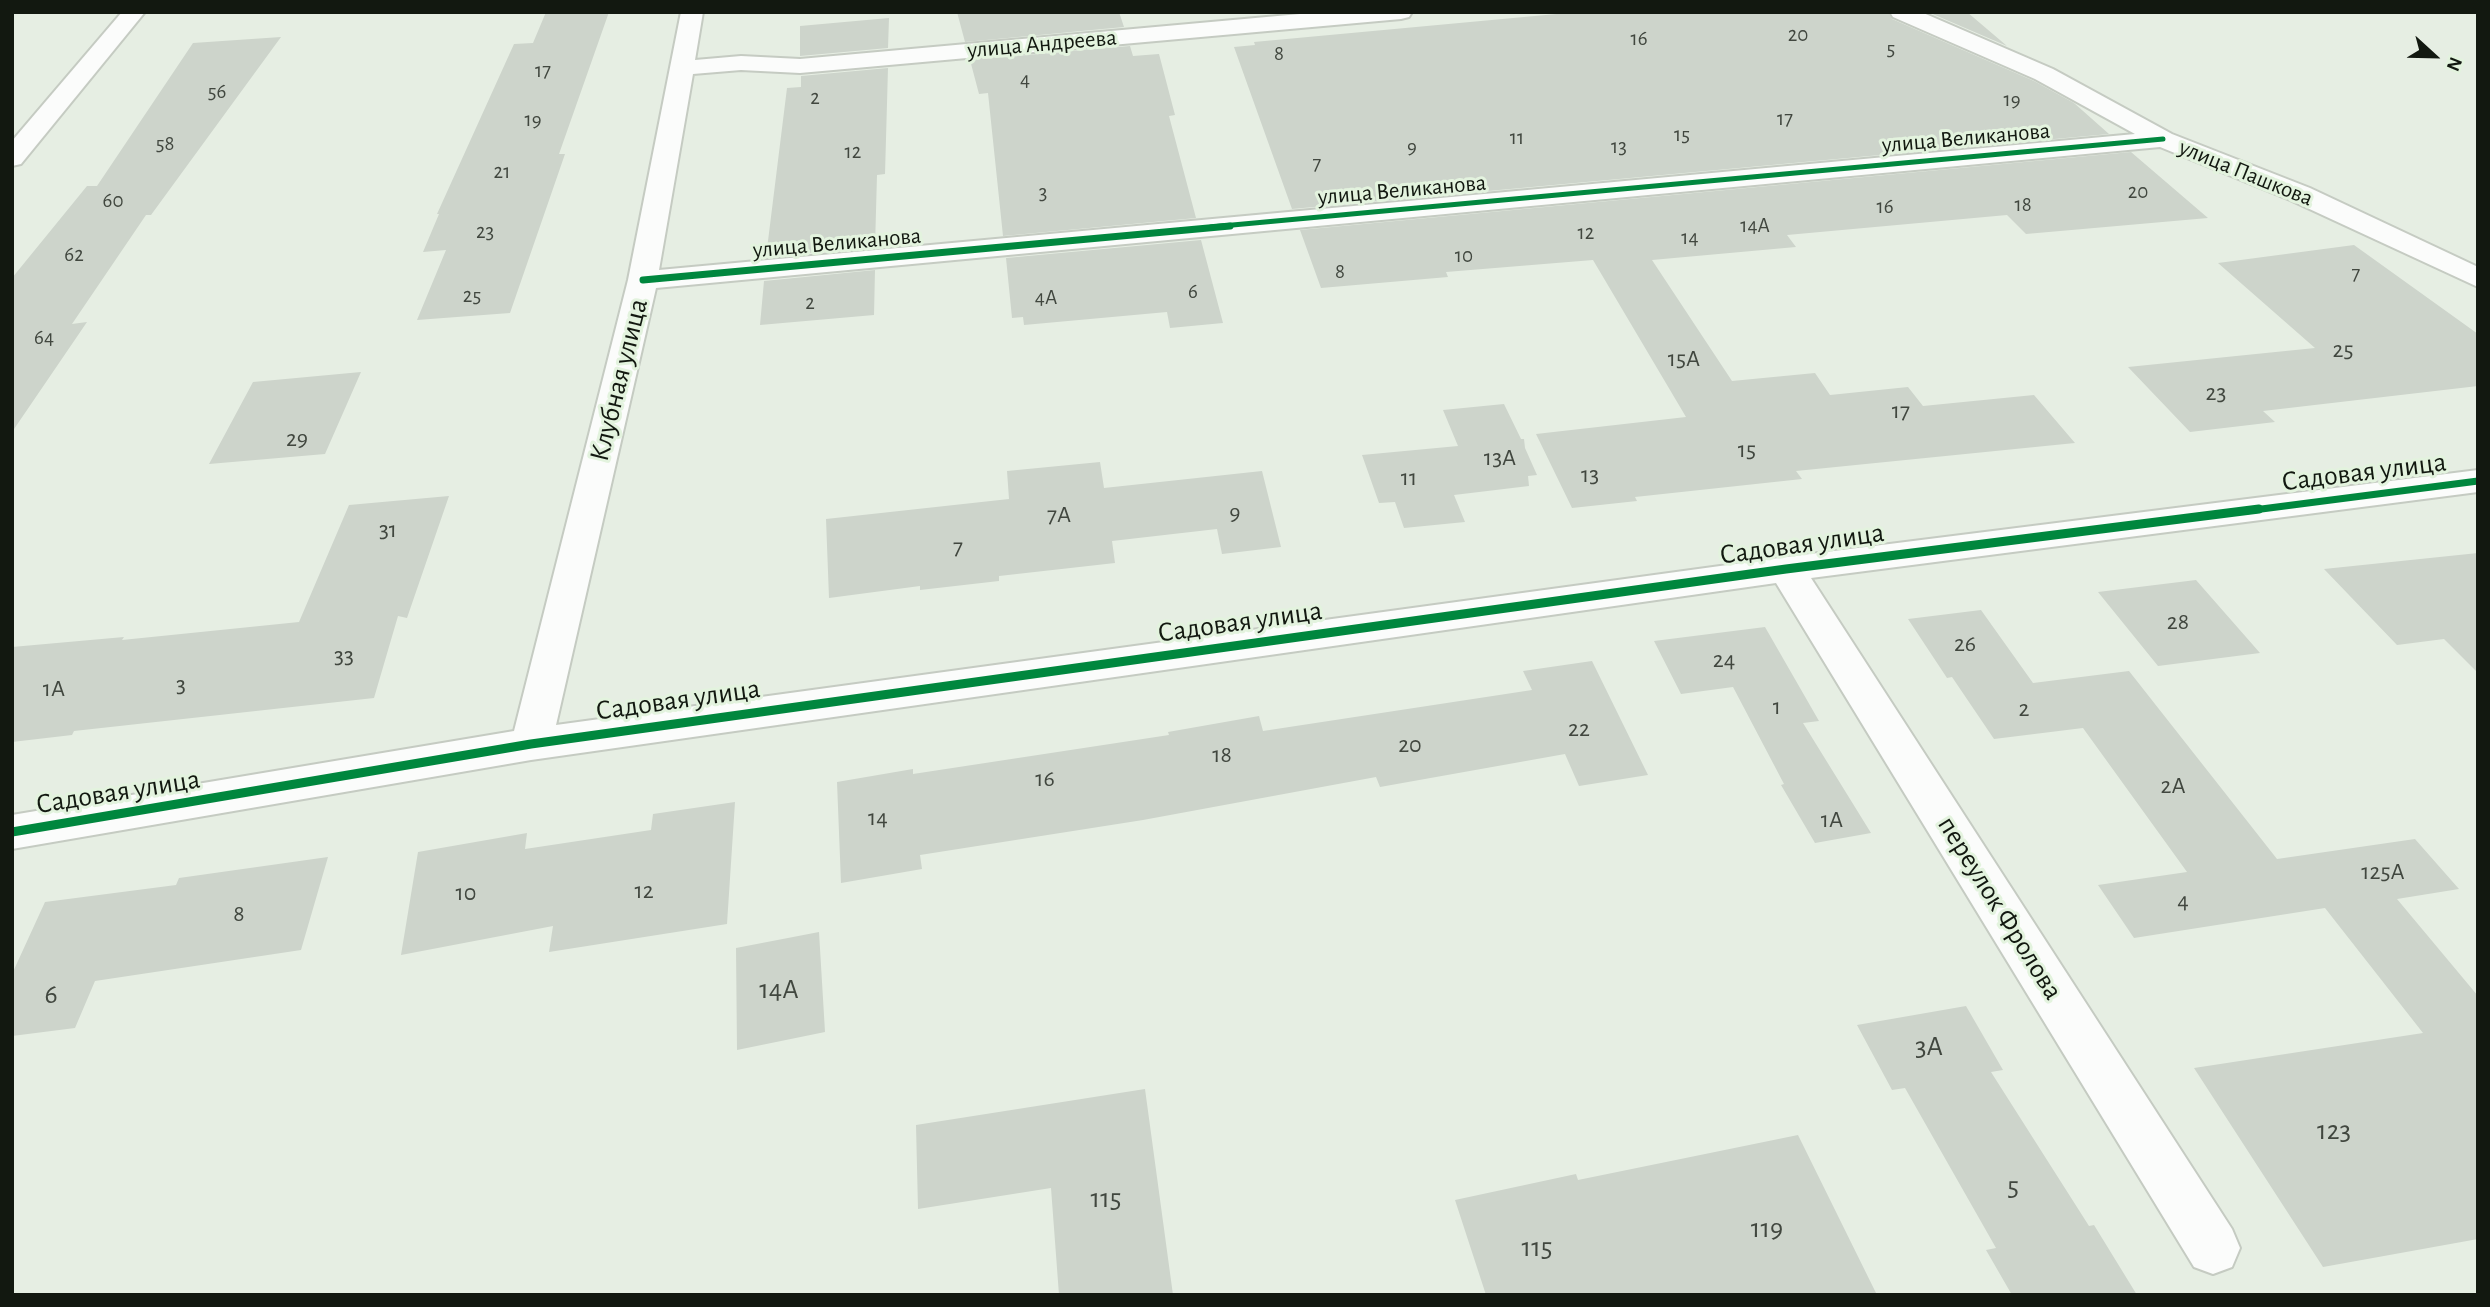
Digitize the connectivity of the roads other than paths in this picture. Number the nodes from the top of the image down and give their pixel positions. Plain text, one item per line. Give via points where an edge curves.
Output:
1 (134, 12) edge
2 (692, 12) edge
3 (1401, 12) edge
4 (1901, 12) edge
5 (682, 68) junction
6 (2163, 139) junction
7 (12, 158) edge
8 (2478, 278) edge
9 (643, 280) junction
10 (2478, 481) edge
11 (1786, 569) junction
12 (531, 744) junction
13 (12, 832) edge
14 (2213, 1248) dead end

1 - 7 street
2 - 5 street, Клубная улица
3 - 5 street, улица Андреева via 800,66 741,63
4 - 6 street, улица Пашкова via 2044,74
5 - 9 street, Клубная улица
6 - 8 street, улица Пашкова via 2300,194
6 - 9 street, улица Великанова
9 - 12 street, Клубная улица
10 - 11 street, Садовая улица
11 - 12 street, Садовая улица
11 - 14 street, переулок Фролова
12 - 13 street, Садовая улица

